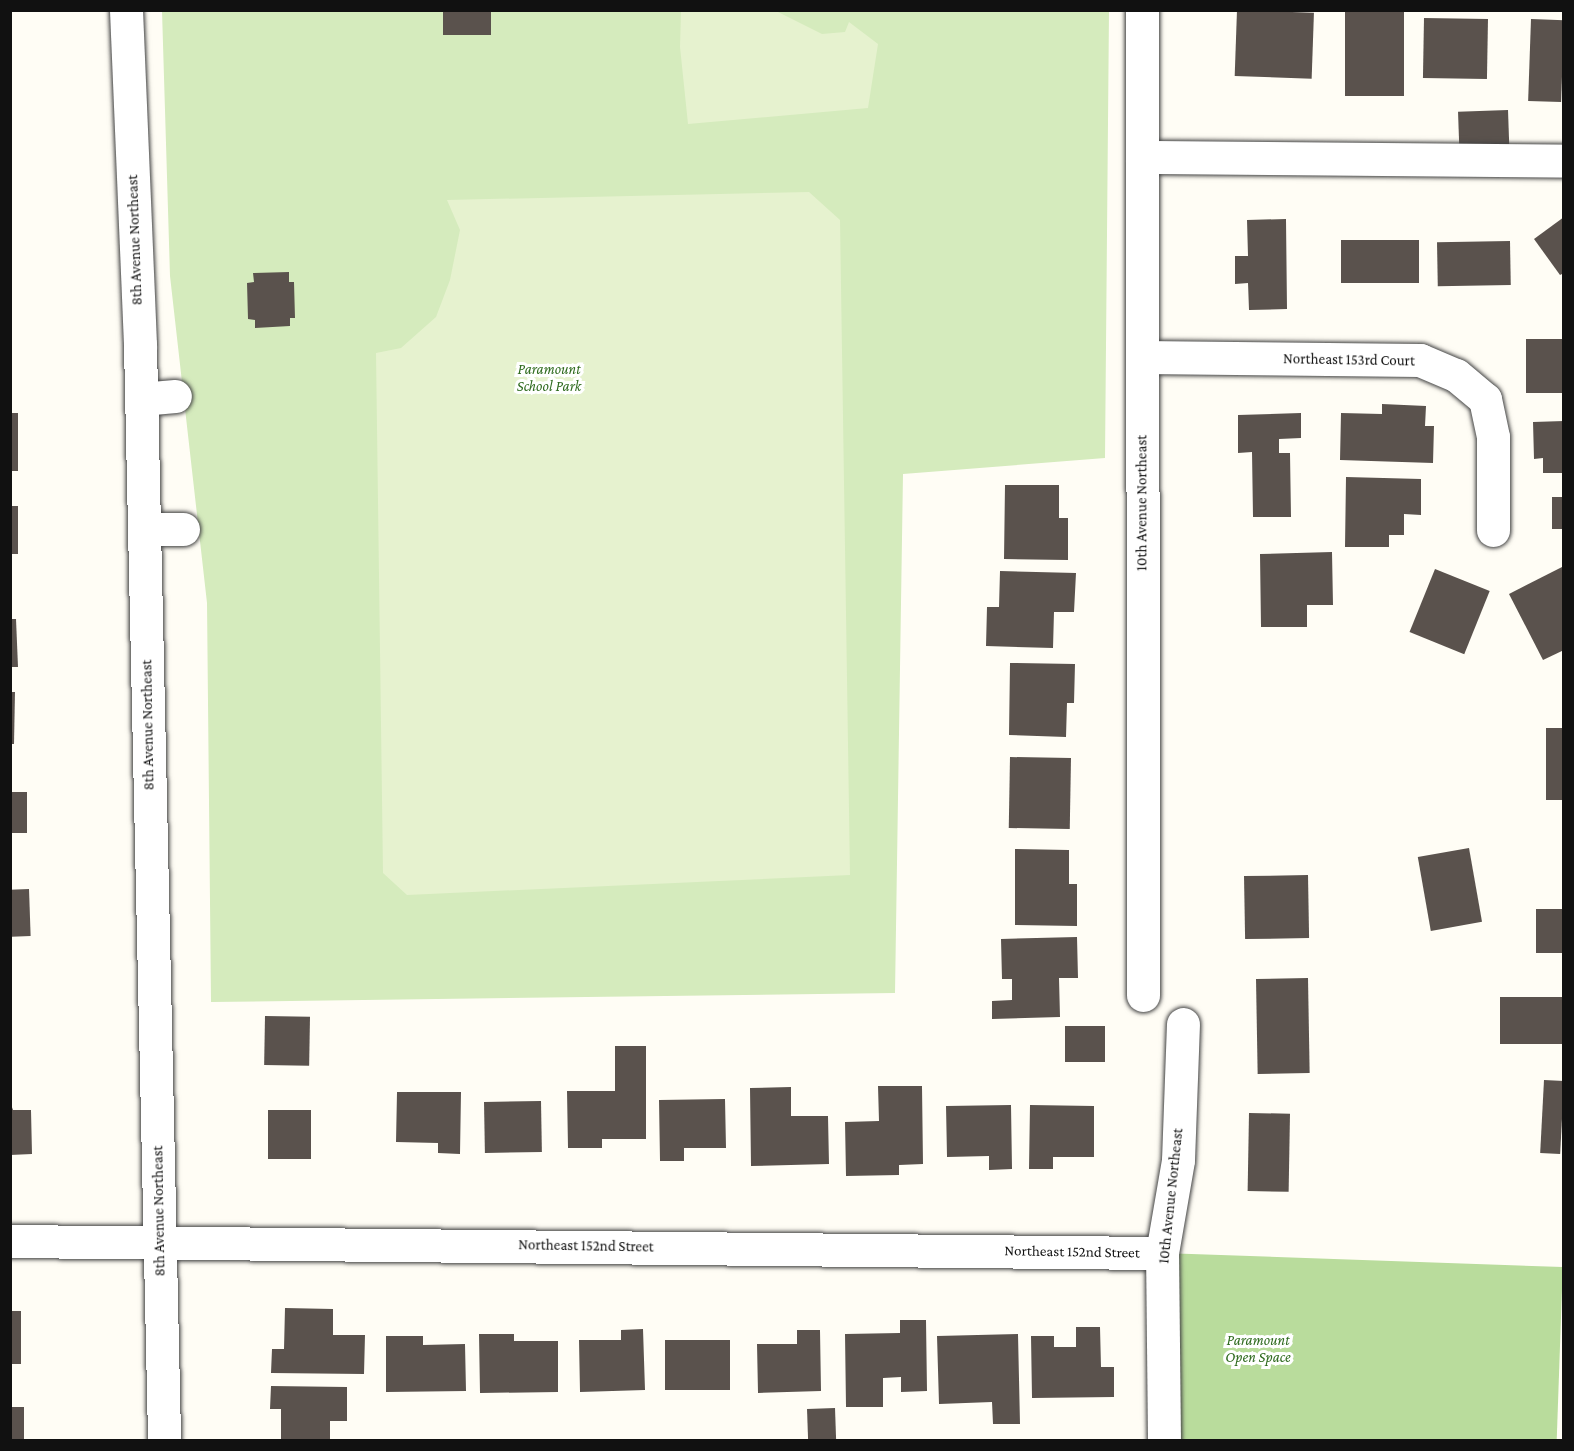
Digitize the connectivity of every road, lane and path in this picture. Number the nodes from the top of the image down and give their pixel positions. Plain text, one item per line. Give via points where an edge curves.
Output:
1 (126, 10) edge
2 (1142, 10) edge
3 (1142, 157) junction
4 (1563, 161) edge
5 (1142, 357) junction
6 (175, 396) dead end
7 (141, 399) junction
8 (144, 529) junction
9 (183, 529) dead end
10 (1493, 530) dead end
11 (1143, 995) dead end
12 (1183, 1024) dead end
13 (10, 1241) edge
14 (159, 1241) junction
15 (1162, 1253) junction
16 (164, 1440) edge
17 (1164, 1440) edge

1 - 7 street, 8th Avenue Northeast
2 - 3 street, 10th Avenue Northeast
3 - 4 street
3 - 5 street, 10th Avenue Northeast
5 - 10 street, Northeast 153rd Court via 1420,360 1456,375 1485,399 1493,437
5 - 11 street, 10th Avenue Northeast
6 - 7 street
7 - 8 street, 8th Avenue Northeast
8 - 9 street
8 - 14 street, 8th Avenue Northeast
12 - 15 street, 10th Avenue Northeast via 1178,1160
13 - 14 street, Northeast 152nd Street
14 - 15 street, Northeast 152nd Street
14 - 16 street, 8th Avenue Northeast
15 - 17 street, 10th Avenue Northeast

